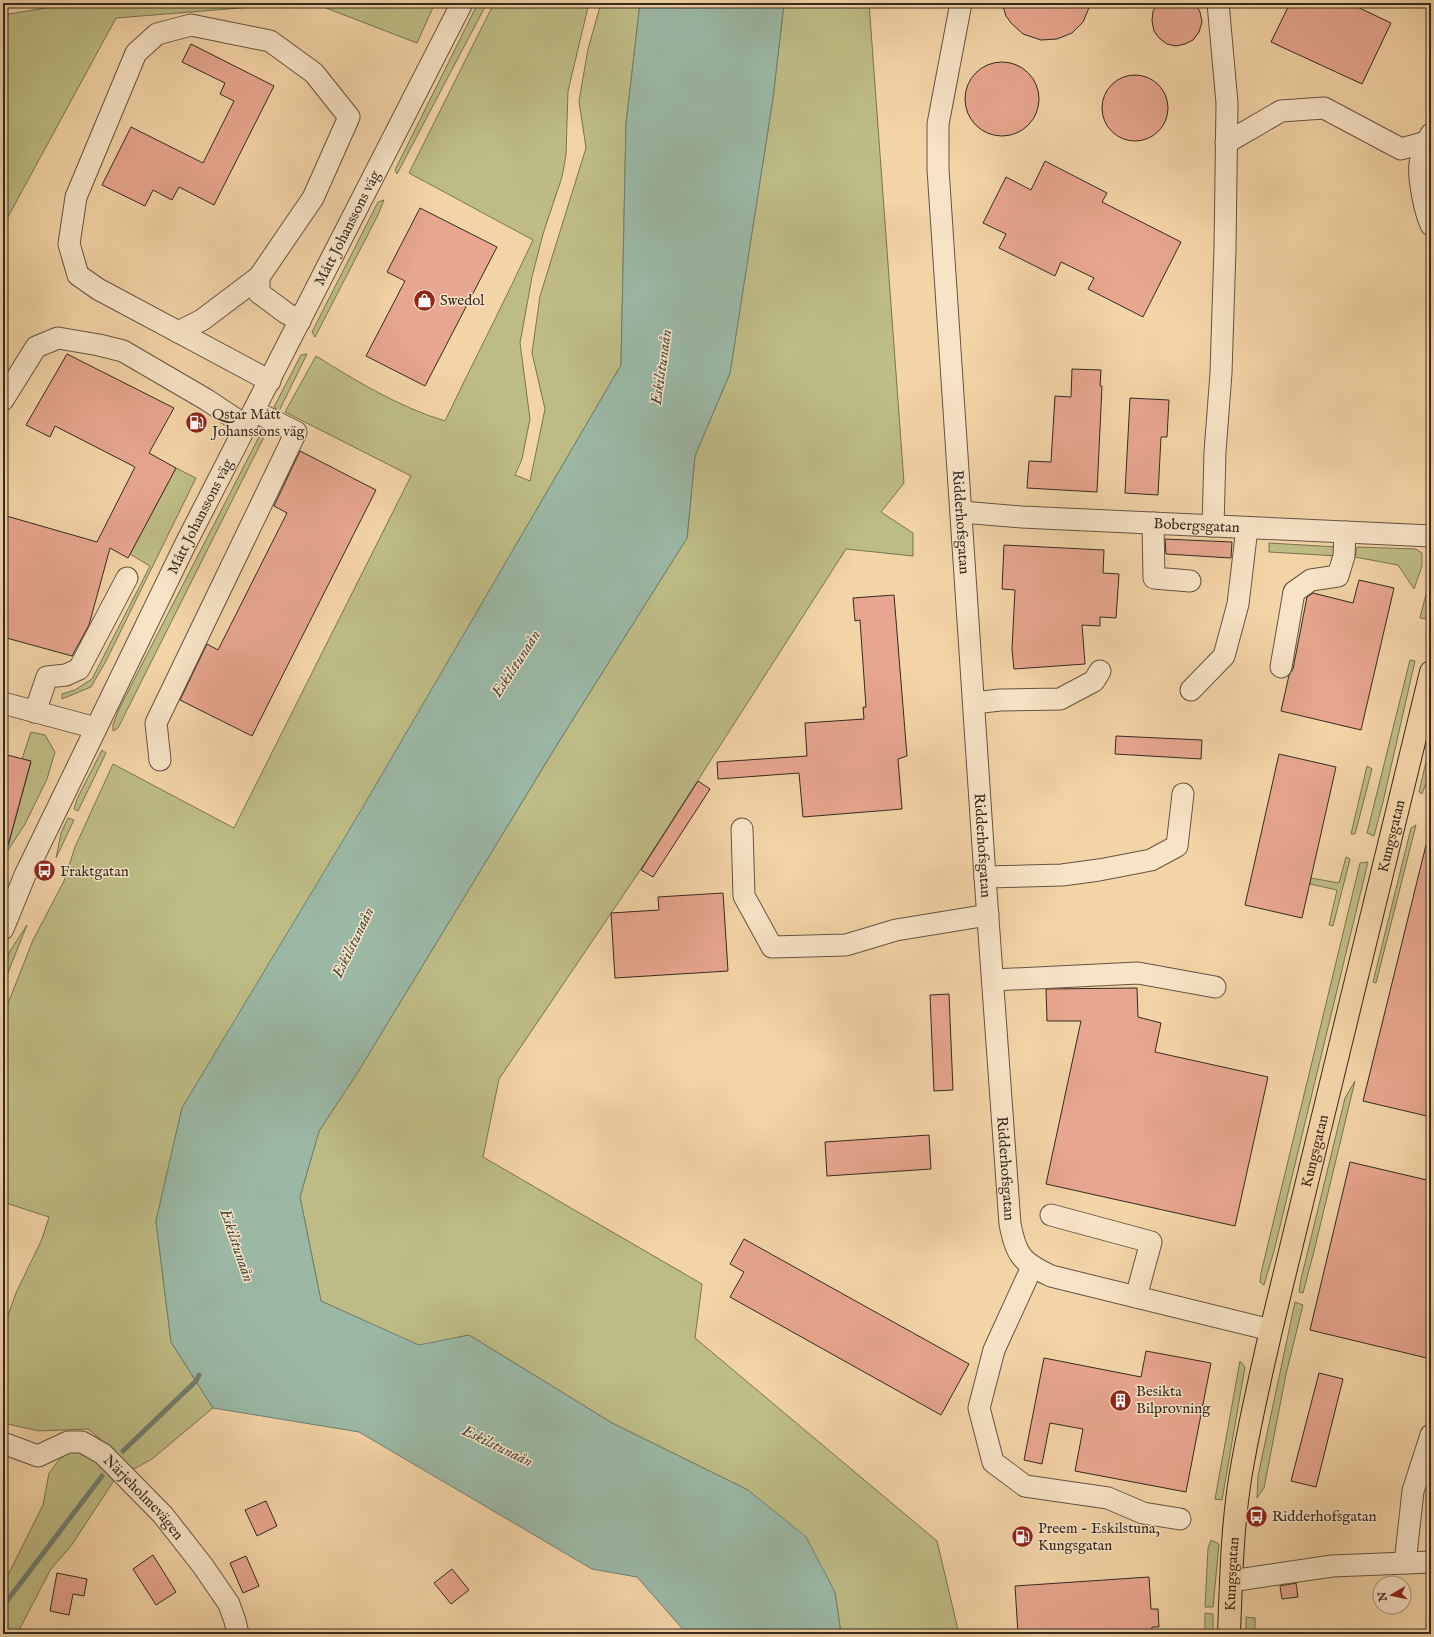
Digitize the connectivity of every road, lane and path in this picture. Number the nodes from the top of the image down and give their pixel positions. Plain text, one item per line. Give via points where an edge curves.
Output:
1 (462, 3) edge
2 (961, 3) edge
3 (1218, 3) edge
4 (1429, 138) edge
5 (1226, 143) junction
6 (1431, 225) edge
7 (259, 278) junction
8 (300, 321) junction
9 (178, 332) junction
10 (270, 381) junction
11 (3, 400) edge
12 (250, 419) junction
13 (962, 512) junction
14 (1153, 523) junction
15 (1213, 526) junction
16 (1247, 528) junction
17 (1345, 532) junction
18 (1431, 536) edge
19 (127, 578) dead end
20 (1190, 581) dead end
21 (1281, 667) dead end
22 (1100, 671) dead end
23 (1431, 672) edge
24 (1191, 690) dead end
25 (3, 703) edge
26 (974, 703) junction
27 (35, 712) junction
28 (96, 728) junction
29 (160, 760) dead end
30 (1183, 794) dead end
31 (742, 829) dead end
32 (985, 877) junction
33 (988, 915) junction
34 (3, 929) edge
35 (993, 980) junction
36 (1215, 987) dead end
37 (1051, 1215) dead end
38 (1032, 1267) junction
39 (1136, 1297) junction
40 (1271, 1330) junction
41 (1431, 1435) edge
42 (3, 1443) edge
43 (1180, 1519) dead end
44 (1431, 1562) edge
45 (1405, 1563) junction
46 (1231, 1581) junction
47 (238, 1634) edge
48 (1229, 1634) edge

1 - 8 street, Mått Johanssons väg
2 - 13 street, Ridderhofsgatan via 938,124 938,169
3 - 5 street via 1227,104
4 - 5 street via 1401,149 1324,108 1281,111
4 - 6 street via 1420,164 1424,205
5 - 15 street via 1221,365
7 - 8 street via 259,293
7 - 9 street via 202,320
7 - 9 street via 313,198 349,116 314,73 270,41 191,24 157,34 136,53 76,197 69,244 78,275 98,289
8 - 10 street, Mått Johanssons väg
9 - 10 street
10 - 12 street, Mått Johanssons väg
11 - 12 street via 36,347 58,338 123,351 207,400
12 - 28 street, Mått Johanssons väg
12 - 29 street via 296,432 156,723
13 - 14 street, Bobergsgatan
13 - 26 street, Ridderhofsgatan
14 - 15 street, Bobergsgatan
14 - 20 street via 1154,578
15 - 16 street, Bobergsgatan
16 - 17 street, Bobergsgatan
16 - 24 street via 1238,604 1224,656
17 - 18 street, Bobergsgatan
17 - 21 street via 1344,556 1338,576 1311,580 1294,592
19 - 27 street via 79,669 66,675 47,677
22 - 26 street via 1094,681 1060,699
23 - 40 main road, Kungsgatan
25 - 27 street
26 - 32 street, Ridderhofsgatan
27 - 28 street
28 - 34 street, Mått Johanssons väg via 25,875
30 - 32 street via 1177,846 1151,860 1062,875
31 - 33 street via 744,896 772,947 846,945 896,930
32 - 33 street, Ridderhofsgatan
33 - 35 street, Ridderhofsgatan
35 - 36 street via 1138,973
35 - 38 street, Ridderhofsgatan via 1010,1224 1019,1255
37 - 39 street via 1151,1242
38 - 39 street, Ridderhofsgatan via 1051,1276
38 - 43 street via 994,1350 979,1408 993,1462 1025,1486 1108,1498 1143,1513
39 - 40 street, Ridderhofsgatan
40 - 46 main road, Kungsgatan via 1240,1480
41 - 45 street via 1413,1491
42 - 47 street, Närjeholmevägen via 38,1456 68,1442 82,1442 103,1454 163,1515 203,1566 229,1604
44 - 45 street
45 - 46 street via 1332,1566
46 - 48 main road, Kungsgatan

